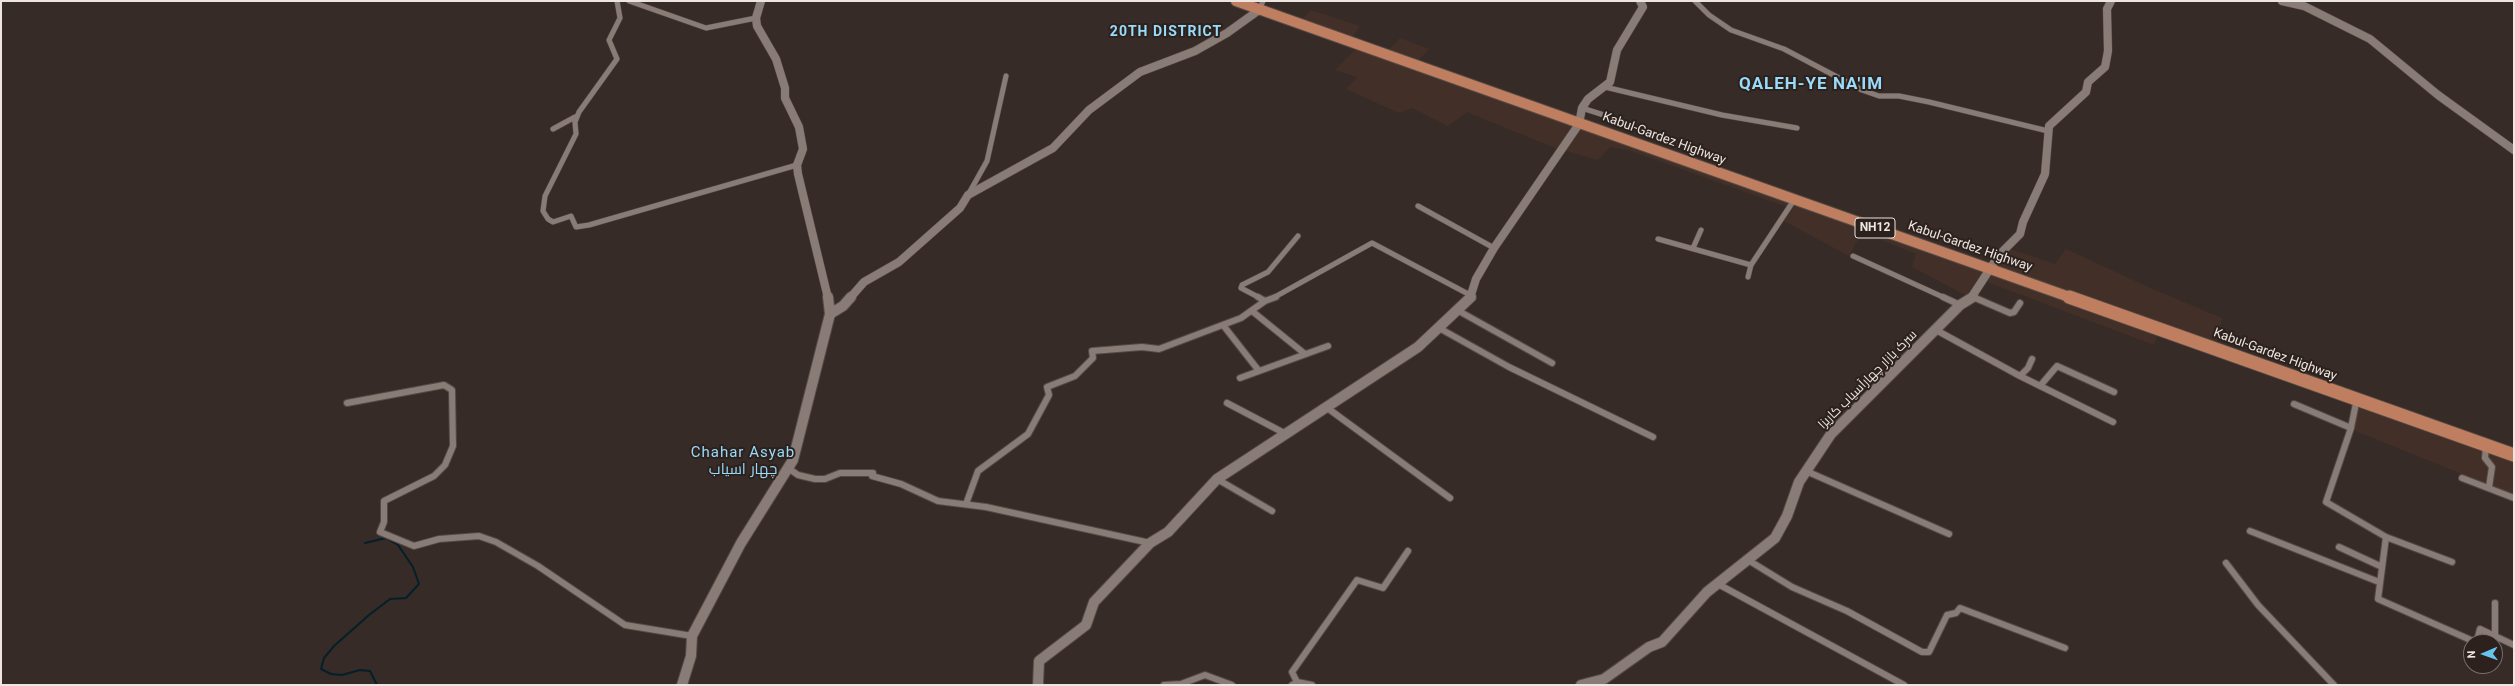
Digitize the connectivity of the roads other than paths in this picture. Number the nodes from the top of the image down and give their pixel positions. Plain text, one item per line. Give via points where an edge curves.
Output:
1 (617, 1) edge
2 (629, 1) edge
3 (761, 1) edge
4 (1236, 1) edge
5 (1640, 1) edge
6 (1695, 1) edge
7 (2111, 1) edge
8 (2282, 1) edge
9 (1261, 5) edge
10 (756, 18) junction
11 (1006, 76) dead end
12 (1605, 87) junction
13 (1582, 108) junction
14 (1610, 117) dead end
15 (575, 122) junction
16 (1579, 124) junction
17 (1797, 128) dead end
18 (554, 129) dead end
19 (2048, 131) junction
20 (2514, 150) edge
21 (796, 165) junction
22 (968, 195) junction
23 (1794, 200) junction
24 (1418, 206) dead end
25 (1701, 230) dead end
26 (1298, 236) dead end
27 (1658, 239) dead end
28 (1494, 248) junction
29 (1693, 248) junction
30 (1853, 256) dead end
31 (1751, 265) junction
32 (1992, 269) junction
33 (1748, 277) dead end
34 (1472, 296) junction
35 (1973, 297) junction
36 (1265, 301) junction
37 (2020, 303) dead end
38 (1960, 305) junction
39 (1457, 310) junction
40 (1252, 311) junction
41 (830, 314) junction
42 (1223, 325) junction
43 (1439, 328) junction
44 (1936, 330) junction
45 (1328, 346) dead end
46 (1305, 354) junction
47 (2032, 359) dead end
48 (1552, 363) dead end
49 (1259, 371) junction
50 (2020, 376) junction
51 (1240, 378) dead end
52 (2040, 386) junction
53 (2114, 392) dead end
54 (2357, 398) junction
55 (347, 403) dead end
56 (1227, 403) dead end
57 (2294, 404) dead end
58 (1326, 407) junction
59 (2113, 422) dead end
60 (2351, 428) junction
61 (1286, 434) junction
62 (1654, 437) dead end
63 (2486, 445) junction
64 (2514, 454) edge
65 (788, 468) junction
66 (1806, 471) junction
67 (2462, 478) dead end
68 (1217, 479) junction
69 (2488, 486) junction
70 (1450, 498) dead end
71 (2514, 498) edge
72 (966, 504) junction
73 (1272, 511) dead end
74 (2250, 531) dead end
75 (1949, 534) dead end
76 (2386, 537) junction
77 (1150, 543) junction
78 (2339, 546) dead end
79 (1408, 551) dead end
80 (1748, 560) junction
81 (2452, 562) dead end
82 (2226, 563) dead end
83 (2380, 566) junction
84 (2379, 582) junction
85 (1718, 584) junction
86 (2495, 604) dead end
87 (2478, 634) edge
88 (2490, 634) edge
89 (2495, 634) edge
90 (692, 636) junction
91 (2463, 636) edge
92 (2503, 640) edge
93 (2514, 645) edge
94 (2065, 648) dead end
95 (1294, 684) edge
96 (682, 685) edge
97 (1038, 685) edge
98 (1164, 685) edge
99 (1232, 685) edge
100 (1312, 685) edge
101 (1581, 685) edge
102 (1904, 685) edge
103 (2334, 685) edge

1 - 15 street via 620,18 609,40 617,59 585,101
2 - 10 street via 706,28
3 - 10 street
4 - 9 highway, Kabul-Gardez Highway / NH12
5 - 12 street via 1642,7 1617,50 1615,64
6 - 19 street via 1709,15 1731,30 1784,49 1862,90 1879,96 1899,96 1929,102
7 - 19 street via 2107,9 2108,51 2105,67 2088,82 2086,92 2049,126
8 - 20 street via 2304,6 2370,39 2438,95
9 - 16 highway, Kabul-Gardez Highway / NH12
9 - 22 street via 1227,33 1195,51 1140,72 1089,110 1053,148 1007,176
10 - 21 street via 757,26 776,59 785,88 785,98 799,127 803,149
11 - 22 street via 987,161
12 - 13 street via 1588,99
12 - 17 street via 1722,115
13 - 14 street
13 - 16 street
15 - 18 street via 575,118 568,119
15 - 21 street via 576,134 550,183 543,212 553,222 571,216 576,227
16 - 23 highway, Kabul-Gardez Highway / NH12
16 - 28 street
19 - 32 street, سرک بازار چهارآسیاب کاریزا via 2046,174 2023,222 2020,234 1999,255
21 - 41 street via 825,280
22 - 41 street via 960,208 899,262 864,282 842,306
23 - 31 street
23 - 32 highway, Kabul-Gardez Highway / NH12
24 - 28 street
25 - 29 street
26 - 36 street via 1268,272 1242,285 1241,288
27 - 29 street
28 - 34 street via 1476,279
29 - 31 street
30 - 38 street
31 - 33 street
32 - 35 street, سرک بازار چهارآسیاب کاریزا
32 - 54 highway, Kabul-Gardez Highway / NH12
34 - 36 street via 1372,243 1281,295
34 - 39 street
35 - 37 street via 2010,312 2014,312
35 - 38 street, سرک بازار چهارآسیاب کاریزا
36 - 40 street
38 - 44 street, سرک بازار چهارآسیاب کاریزا
39 - 43 street
39 - 48 street
40 - 42 street
40 - 46 street
41 - 65 street via 793,460
42 - 49 street
42 - 72 street via 1159,349 1142,347 1092,351 1094,358 1075,376 1046,387 1049,395 1028,434 978,471
43 - 58 street via 1418,348
43 - 62 street via 1509,368
44 - 50 street
44 - 66 street, سرک بازار چهارآسیاب کاریزا via 1831,434
45 - 46 street
46 - 49 street
47 - 50 street
49 - 51 street
50 - 52 street
52 - 53 street via 2057,366
52 - 59 street
54 - 60 street
54 - 63 highway, Kabul-Gardez Highway / NH12
55 - 90 street via 444,385 452,390 453,446 445,465 434,476 384,501 384,522 380,532 414,546 439,539 479,536 496,542 538,566 625,625
56 - 61 street
57 - 60 street
58 - 61 street
58 - 70 street
60 - 76 street via 2326,502
61 - 68 street
63 - 64 highway, Kabul-Gardez Highway / NH12
63 - 69 street via 2485,458 2492,467
65 - 72 street via 798,475 815,479 824,479 840,473 873,473 872,476 901,484 938,501
65 - 90 street via 741,543
66 - 75 street
66 - 80 street, سرک بازار چهارآسیاب کاریزا via 1775,538
67 - 69 street
68 - 73 street
68 - 77 street via 1168,532
69 - 71 street
72 - 77 street
74 - 84 street
76 - 81 street
76 - 83 street
77 - 97 street via 1094,602 1086,625 1040,661
78 - 83 street
79 - 95 street via 1383,588 1357,580 1292,672
80 - 85 street, سرک بازار چهارآسیاب کاریزا
80 - 94 street via 1792,587 1847,611 1922,652 1930,652 1947,615 1956,613 1960,608
82 - 103 street via 2263,610
83 - 84 street
84 - 91 street via 2379,600
85 - 101 street, سرک بازار چهارآسیاب کاریزا via 1662,642 1648,647 1604,679
85 - 102 street
86 - 89 street
87 - 88 street via 2478,629
90 - 96 street via 691,656
92 - 93 street
95 - 100 street
98 - 99 street via 1181,684 1204,675

